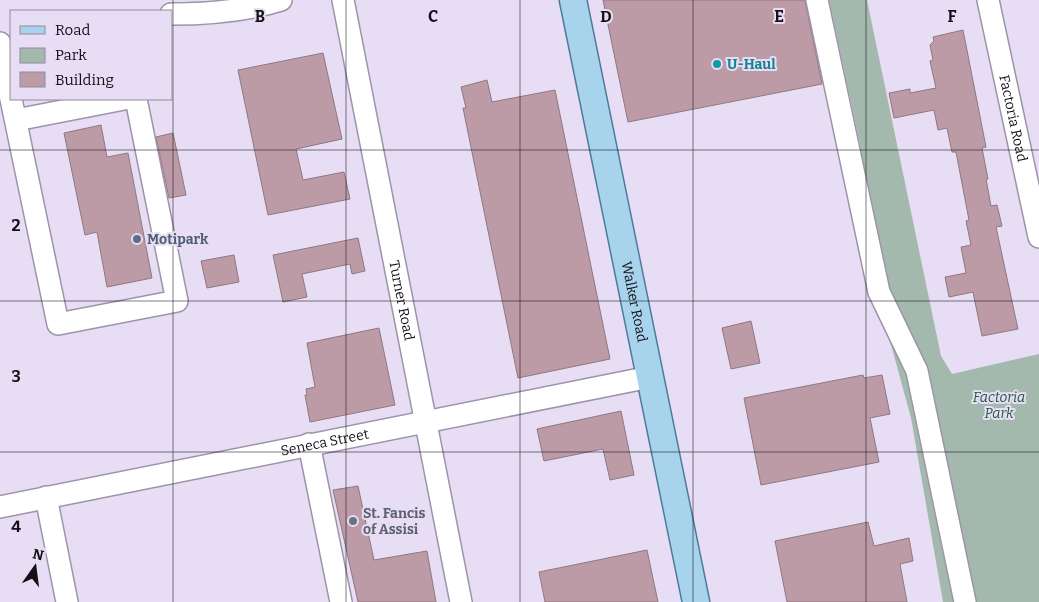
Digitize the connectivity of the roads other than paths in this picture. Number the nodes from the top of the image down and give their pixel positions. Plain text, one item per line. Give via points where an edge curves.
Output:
1 (281, 0) edge
2 (343, 0) edge
3 (573, 0) edge
4 (817, 0) edge
5 (988, 0) edge
6 (172, 14) edge
7 (0, 43) edge
8 (10, 93) edge
9 (11, 100) edge
10 (119, 100) edge
11 (136, 100) edge
12 (16, 120) junction
13 (1039, 237) edge
14 (650, 377) junction
15 (425, 422) junction
16 (309, 444) junction
17 (46, 498) junction
18 (0, 507) edge
19 (67, 602) edge
20 (341, 602) edge
21 (460, 602) edge
22 (696, 602) edge
23 (965, 602) edge

1 - 6 street via 206,14
2 - 15 street, Turner Road
3 - 14 main road, Walker Road
4 - 23 street via 879,292 917,371
5 - 13 street, Factoria Road
7 - 8 street
9 - 12 street
10 - 12 street
11 - 12 street via 178,302 58,324
14 - 15 street, Seneca Street
14 - 22 main road, Walker Road
15 - 16 street, Seneca Street
15 - 21 street, Turner Road
16 - 17 street, Seneca Street
16 - 20 street
17 - 18 street, Seneca Street
17 - 19 street

